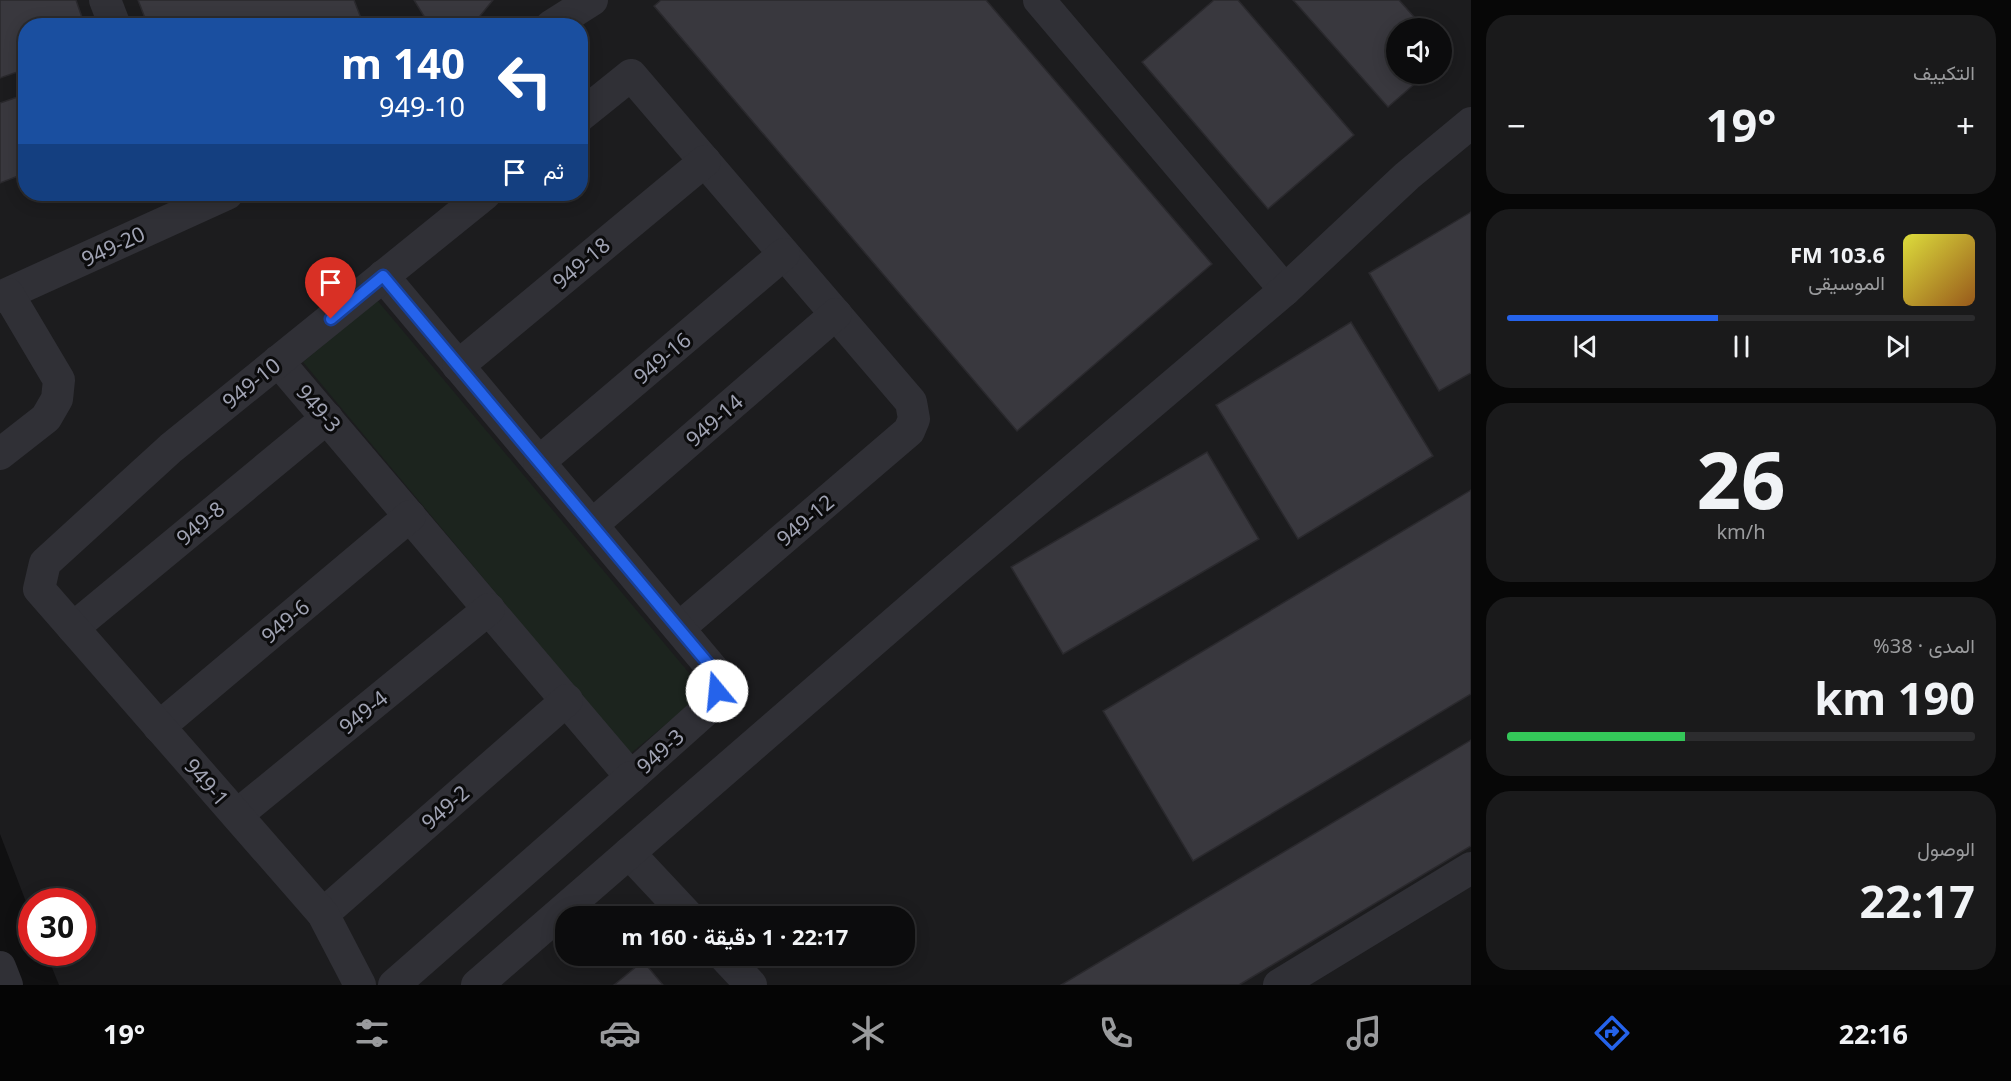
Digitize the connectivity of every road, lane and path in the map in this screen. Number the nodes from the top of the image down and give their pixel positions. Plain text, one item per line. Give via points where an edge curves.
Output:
1 (105, 0) edge
2 (592, 0) edge
3 (1039, 0) edge
4 (112, 18) edge
5 (564, 18) edge
6 (588, 110) edge
7 (1471, 123) edge
8 (705, 161) junction
9 (476, 201) edge
10 (182, 203) edge
11 (784, 254) junction
12 (383, 276) junction
13 (1285, 290) junction
14 (4, 296) edge
15 (836, 314) junction
16 (278, 361) junction
17 (458, 366) junction
18 (327, 418) junction
19 (0, 454) edge
20 (539, 462) junction
21 (410, 516) junction
22 (592, 525) junction
23 (39, 589) joint
24 (489, 609) junction
25 (73, 628) junction
26 (679, 628) junction
27 (567, 700) junction
28 (159, 726) junction
29 (631, 777) junction
30 (237, 815) junction
31 (629, 853) junction
32 (1471, 868) edge
33 (679, 906) edge
34 (322, 914) junction
35 (733, 966) edge
36 (0, 967) edge
37 (7, 985) edge
38 (360, 985) edge
39 (394, 985) edge
40 (477, 985) edge
41 (751, 985) edge
42 (1280, 985) edge

1 - 4 street
2 - 5 street
3 - 13 street
6 - 8 street via 631,75
7 - 13 street via 1407,176
8 - 11 street
8 - 17 street, 949-18
9 - 12 street, 949-10
10 - 14 street, 949-20
11 - 15 street
11 - 20 street, 949-16
12 - 16 street, 949-10
12 - 17 street, 949-3
13 - 31 street
14 - 19 street via 59,380 57,399 46,418
15 - 22 street, 949-14
15 - 26 street, 949-12 via 911,402 914,419 909,431
16 - 18 street, 949-3
16 - 23 street, 949-10 via 171,448 45,563
17 - 20 street, 949-3
18 - 21 street, 949-3
18 - 25 street, 949-8
20 - 22 street, 949-3
21 - 24 street, 949-3
21 - 28 street, 949-6
22 - 26 street, 949-3
23 - 25 street, 949-1
24 - 27 street, 949-3
24 - 30 street, 949-4
25 - 28 street, 949-1
26 - 29 street, 949-3 via 716,673 717,691 707,709
27 - 29 street, 949-3
27 - 34 street, 949-2
28 - 30 street, 949-1
29 - 39 street
30 - 34 street, 949-1
31 - 33 street
31 - 40 street
32 - 42 street
34 - 38 street, 949-1
35 - 41 street
36 - 37 street

